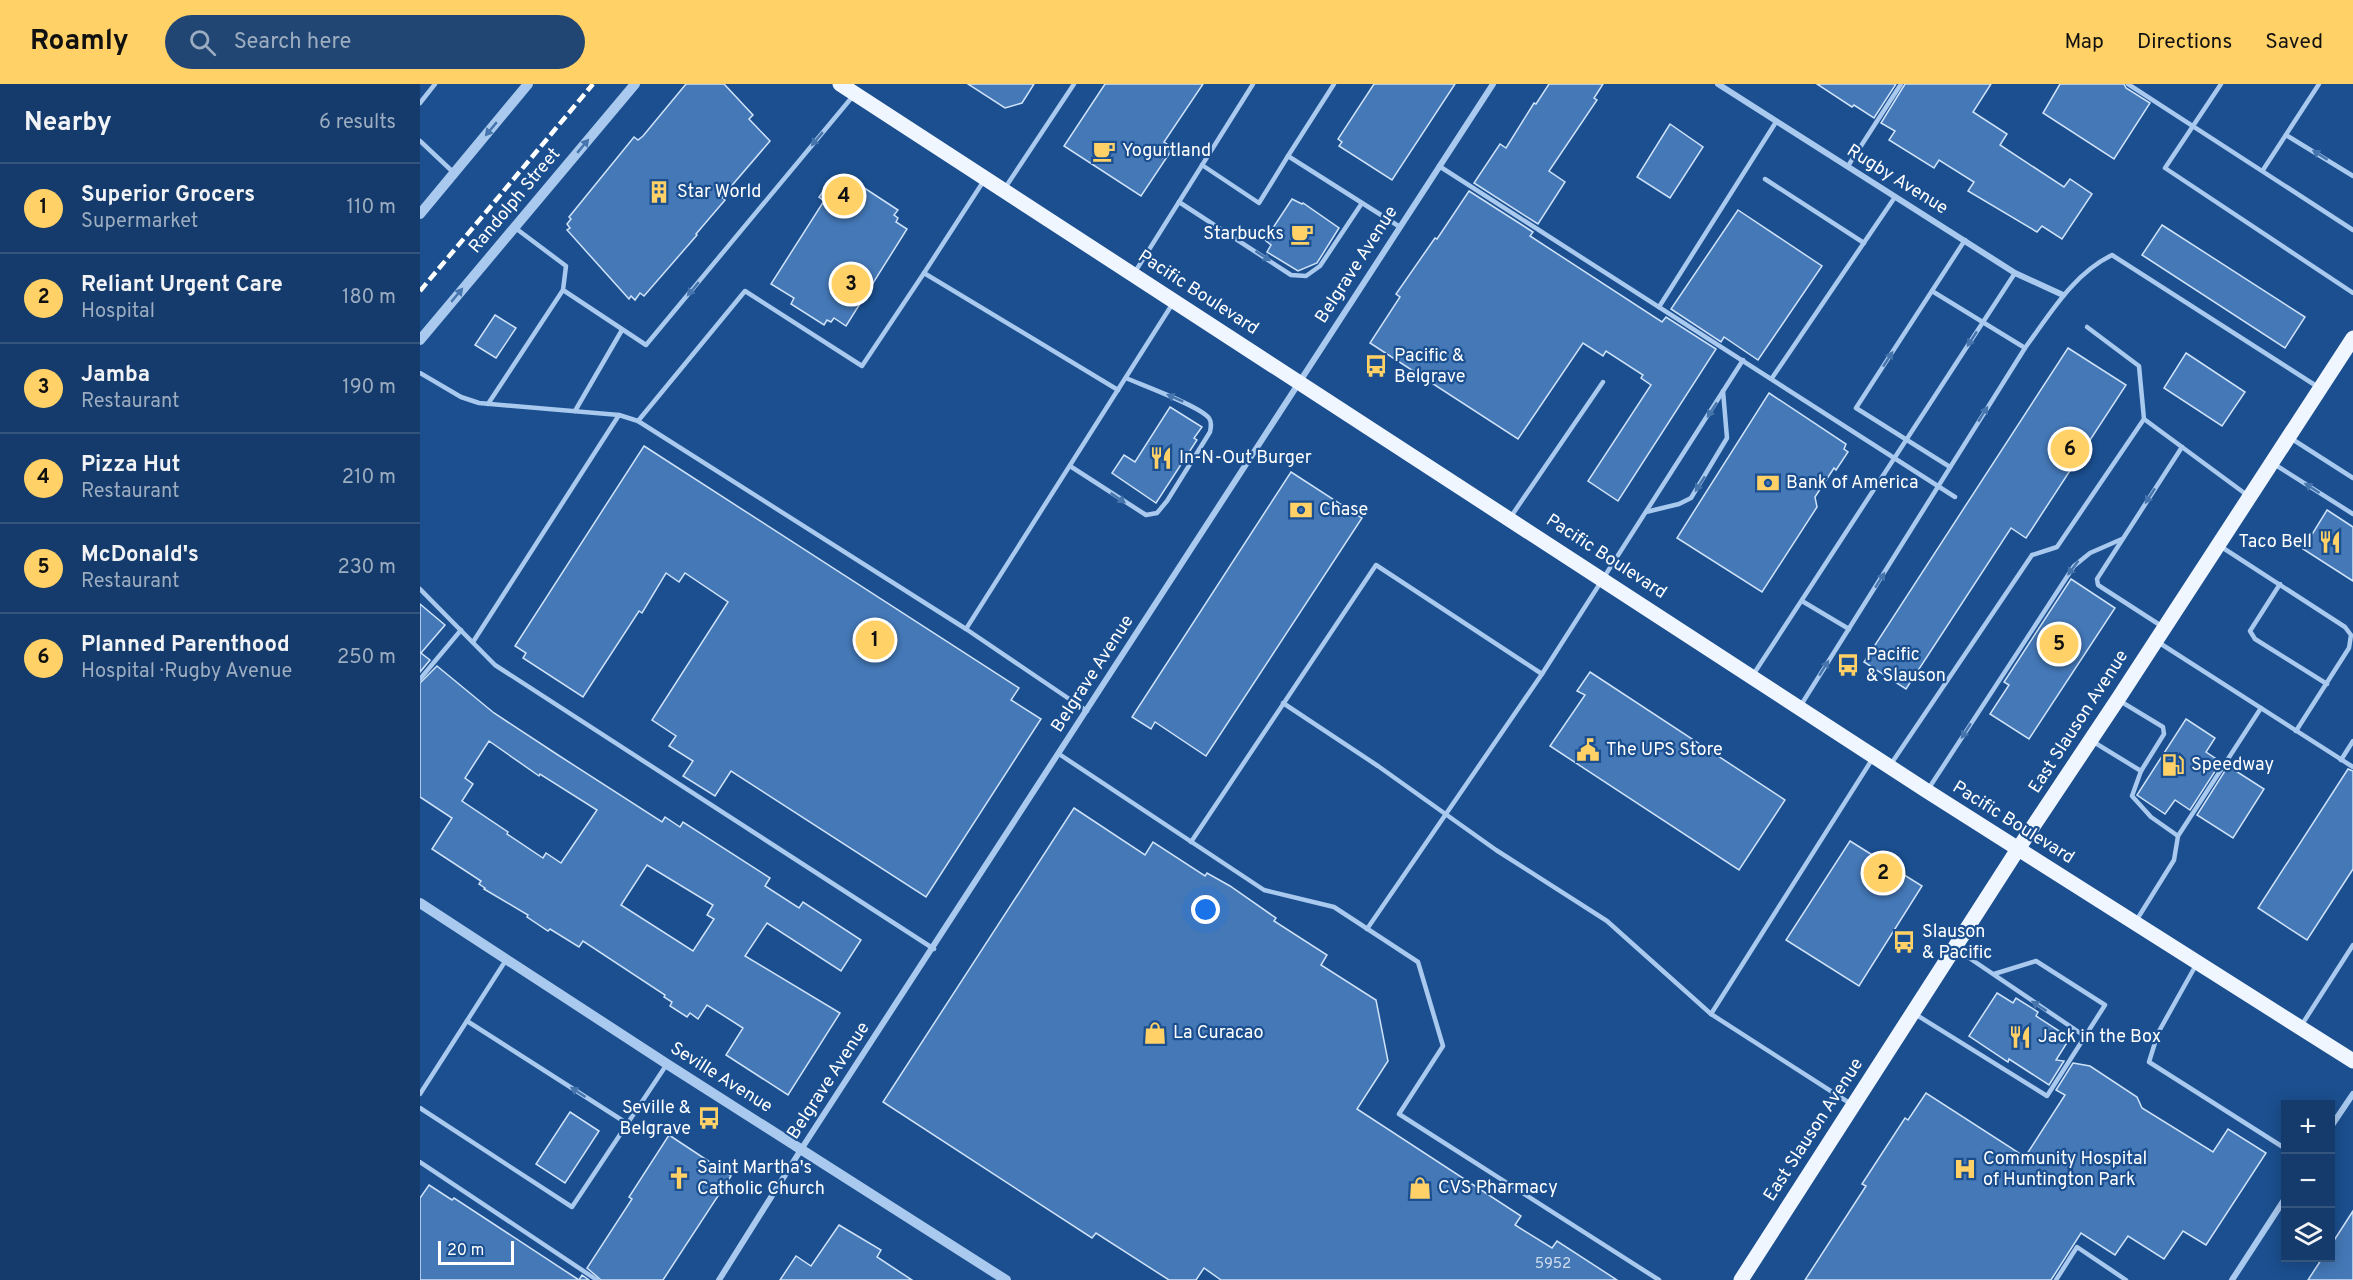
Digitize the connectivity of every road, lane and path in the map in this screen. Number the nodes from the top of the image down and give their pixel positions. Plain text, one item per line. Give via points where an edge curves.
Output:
1 (435, 84) edge
2 (528, 84) edge
3 (635, 84) edge
4 (840, 84) edge
5 (1074, 84) edge
6 (1254, 84) edge
7 (1334, 84) edge
8 (1493, 84) edge
9 (1718, 84) edge
10 (1901, 84) edge
11 (2128, 84) edge
12 (2221, 84) edge
13 (2319, 84) edge
14 (855, 94) junction
15 (420, 103) edge
16 (1776, 122) junction
17 (2193, 126) junction
18 (2286, 135) junction
19 (420, 141) edge
20 (1288, 156) junction
21 (1202, 165) junction
22 (1439, 166) junction
23 (1848, 166) junction
24 (2263, 170) junction
25 (454, 173) junction
26 (2353, 176) edge
27 (985, 178) junction
28 (1766, 179) dead end
29 (1004, 190) junction
30 (1895, 197) junction
31 (1179, 202) junction
32 (1362, 203) junction
33 (420, 214) edge
34 (514, 227) junction
35 (1400, 227) junction
36 (2353, 230) edge
37 (1965, 240) junction
38 (1864, 243) junction
39 (924, 273) junction
40 (2015, 273) junction
41 (1134, 274) junction
42 (563, 290) junction
43 (1932, 291) junction
44 (2353, 293) edge
45 (2063, 295) junction
46 (1175, 300) junction
47 (1659, 306) junction
48 (1983, 323) junction
49 (2087, 327) dead end
50 (622, 330) junction
51 (2353, 338) edge
52 (420, 340) edge
53 (2025, 348) junction
54 (1743, 360) junction
55 (420, 373) edge
56 (1126, 378) junction
57 (1772, 378) junction
58 (1300, 382) junction
59 (1604, 382) dead end
60 (2320, 388) junction
61 (1118, 390) junction
62 (1723, 391) junction
63 (488, 404) junction
64 (575, 411) junction
65 (619, 415) junction
66 (2144, 419) junction
67 (638, 421) junction
68 (2288, 437) junction
69 (1906, 440) junction
70 (2182, 447) junction
71 (1895, 458) junction
72 (2272, 462) junction
73 (1070, 466) junction
74 (1950, 467) junction
75 (2353, 478) edge
76 (1938, 486) junction
77 (1955, 497) dead end
78 (2250, 497) junction
79 (1646, 512) junction
80 (2353, 514) edge
81 (1510, 518) junction
82 (2122, 539) junction
83 (2218, 545) junction
84 (1603, 578) junction
85 (2280, 585) junction
86 (420, 589) edge
87 (1802, 601) junction
88 (966, 629) junction
89 (1849, 629) junction
90 (461, 630) junction
91 (2160, 634) junction
92 (473, 642) junction
93 (2351, 648) edge
94 (1542, 674) junction
95 (1752, 676) junction
96 (420, 679) edge
97 (2327, 684) junction
98 (2118, 699) junction
99 (1283, 704) junction
100 (1800, 708) junction
101 (2260, 708) junction
102 (1087, 711) junction
103 (2296, 731) junction
104 (2090, 740) junction
105 (2353, 741) edge
106 (1059, 754) junction
107 (1874, 756) junction
108 (2341, 760) junction
109 (1889, 766) junction
110 (2353, 767) edge
111 (2140, 771) junction
112 (1927, 791) junction
113 (1444, 814) junction
114 (2178, 836) junction
115 (1191, 842) junction
116 (2018, 849) junction
117 (420, 903) edge
118 (2135, 923) junction
119 (1367, 929) junction
120 (2353, 945) edge
121 (1955, 948) junction
122 (934, 949) junction
123 (508, 958) junction
124 (2197, 962) junction
125 (1994, 974) junction
126 (1912, 1013) junction
127 (1711, 1014) junction
128 (467, 1021) junction
129 (2300, 1027) junction
130 (2086, 1037) junction
131 (2353, 1061) edge
132 (667, 1064) junction
133 (420, 1094) edge
134 (2353, 1094) edge
135 (1854, 1105) junction
136 (420, 1108) edge
137 (2335, 1122) edge
138 (628, 1124) junction
139 (2281, 1146) edge
140 (802, 1148) junction
141 (420, 1162) edge
142 (2281, 1205) edge
143 (597, 1280) edge
144 (719, 1280) edge
145 (1006, 1280) edge
146 (1659, 1280) edge
147 (1741, 1280) edge
148 (2056, 1280) edge
149 (2126, 1280) edge
150 (2232, 1280) edge

1 - 15 lane
2 -> 25 street
34 -> 3 street, Randolph Street
4 - 14 main road, Pacific Boulevard
5 - 29 lane
6 - 21 lane
7 - 20 lane
8 - 22 street, Belgrave Avenue
9 - 16 street, Rugby Avenue
10 - 23 lane
11 - 17 lane
12 - 17 lane
13 - 18 lane
14 - 27 main road, Pacific Boulevard
14 -> 50 lane via 646,345
16 - 23 street, Rugby Avenue
16 - 47 lane
17 - 24 lane
17 - 44 lane via 2165,168
18 - 24 lane
26 -> 18 lane
19 - 25 lane
20 - 21 lane via 1258,203
20 - 32 lane
21 - 31 lane
22 - 35 street, Belgrave Avenue
22 - 47 lane
23 - 30 street, Rugby Avenue
24 - 36 lane
25 - 33 street
27 - 29 main road, Pacific Boulevard
27 - 39 lane
28 - 38 lane
29 - 41 main road, Pacific Boulevard
30 - 37 street, Rugby Avenue
30 - 38 lane
31 -> 32 lane via 1291,274 1306,276 1320,266
31 - 41 lane
32 - 35 lane
34 - 42 lane via 566,266
52 -> 34 street, Randolph Street
35 - 58 street, Belgrave Avenue
37 - 40 street, Rugby Avenue
37 - 43 lane
38 - 57 lane
39 - 61 lane
39 - 67 lane via 862,366 745,291
40 - 45 street, Rugby Avenue
40 - 48 lane
41 - 46 main road, Pacific Boulevard
42 - 50 lane
42 - 63 lane
43 - 48 lane
69 -> 43 lane via 1856,408
45 - 53 lane
45 - 60 lane via 2093,264 2112,255
46 - 56 lane
46 - 58 main road, Pacific Boulevard
47 - 54 lane
48 - 53 lane
48 -> 69 lane
49 - 66 lane via 2139,366
50 - 64 lane
51 - 60 main road, East Slauson Avenue
74 -> 53 lane
54 - 57 lane
54 - 62 lane
55 - 63 lane via 462,397
56 - 61 lane
73 -> 56 lane via 1146,515 1157,513 1167,501 1210,432 1211,424 1208,417 1185,403
57 - 71 lane
58 - 81 main road, Pacific Boulevard
58 - 102 street, Belgrave Avenue
59 - 81 lane
60 - 68 main road, East Slauson Avenue
61 - 73 lane
62 -> 79 lane
62 -> 79 lane via 1727,438 1691,498
63 - 64 lane
64 - 65 lane
65 - 67 lane
65 - 92 lane
66 - 70 lane
66 - 109 lane via 2056,547 2032,555
67 - 88 lane
68 - 72 main road, East Slauson Avenue
68 - 75 lane
69 - 71 lane
69 - 74 lane
70 - 78 lane
70 -> 82 lane
71 - 76 lane
71 - 87 lane
72 - 78 main road, East Slauson Avenue
80 -> 72 lane
73 - 88 lane
74 - 76 lane
76 - 77 lane
89 -> 76 lane
78 - 83 main road, East Slauson Avenue
79 - 84 lane
81 - 84 main road, Pacific Boulevard
82 - 91 lane via 2097,579 2098,585
82 -> 112 lane via 2090,553 2074,566
83 - 85 lane
83 - 91 main road, East Slauson Avenue
84 - 94 lane
84 - 95 main road, Pacific Boulevard
85 - 93 lane via 2345,627
85 - 97 lane via 2250,631 2255,639
86 - 90 lane
87 - 89 lane
87 - 95 lane
88 - 102 lane
100 -> 89 lane
90 - 92 lane
90 - 96 lane
91 - 98 main road, East Slauson Avenue
91 - 101 lane
92 - 122 lane via 495,665
93 - 97 lane
94 - 99 lane via 1376,565
94 - 113 lane
95 - 100 main road, Pacific Boulevard
97 - 103 lane
98 - 104 main road, East Slauson Avenue
98 - 111 lane via 2163,727 2164,734
99 - 113 lane
99 - 115 lane
100 - 107 main road, Pacific Boulevard
101 - 103 lane
101 - 114 lane
102 - 106 street, Belgrave Avenue
103 - 108 lane
104 - 111 lane
104 - 116 main road, East Slauson Avenue
105 - 108 lane
106 - 115 lane
106 - 122 street, Belgrave Avenue
107 - 109 main road, Pacific Boulevard
107 - 127 lane
108 - 110 lane
109 - 112 main road, Pacific Boulevard
111 - 114 lane via 2132,796 2151,817
112 - 116 main road, Pacific Boulevard
113 - 119 lane
113 - 127 lane via 1607,921
114 - 118 lane via 2174,860
115 - 119 lane via 1264,890 1334,908
116 - 118 main road, Pacific Boulevard
116 - 121 main road, East Slauson Avenue
117 - 123 street, Seville Avenue
118 - 124 main road, Pacific Boulevard
119 - 146 lane via 1418,962 1443,1046 1400,1114
120 - 129 lane
121 - 125 lane
121 - 126 main road, East Slauson Avenue
122 - 140 street, Belgrave Avenue
123 - 128 lane
123 - 132 street, Seville Avenue
124 - 129 main road, Pacific Boulevard
124 - 139 lane via 2158,1033 2149,1062
130 -> 125 lane
125 - 130 lane via 2036,961 2104,1005
126 - 130 lane via 2047,1096
126 - 135 main road, East Slauson Avenue
127 - 135 lane
128 - 133 lane
138 -> 128 lane
129 - 131 main road, Pacific Boulevard
132 - 138 lane
132 - 140 street, Seville Avenue
134 - 137 street
135 - 147 main road, East Slauson Avenue
136 - 138 lane via 572,1207
140 - 144 street, Belgrave Avenue
140 - 145 street, Seville Avenue
141 - 143 lane
142 - 150 street
148 - 149 lane via 2078,1247

